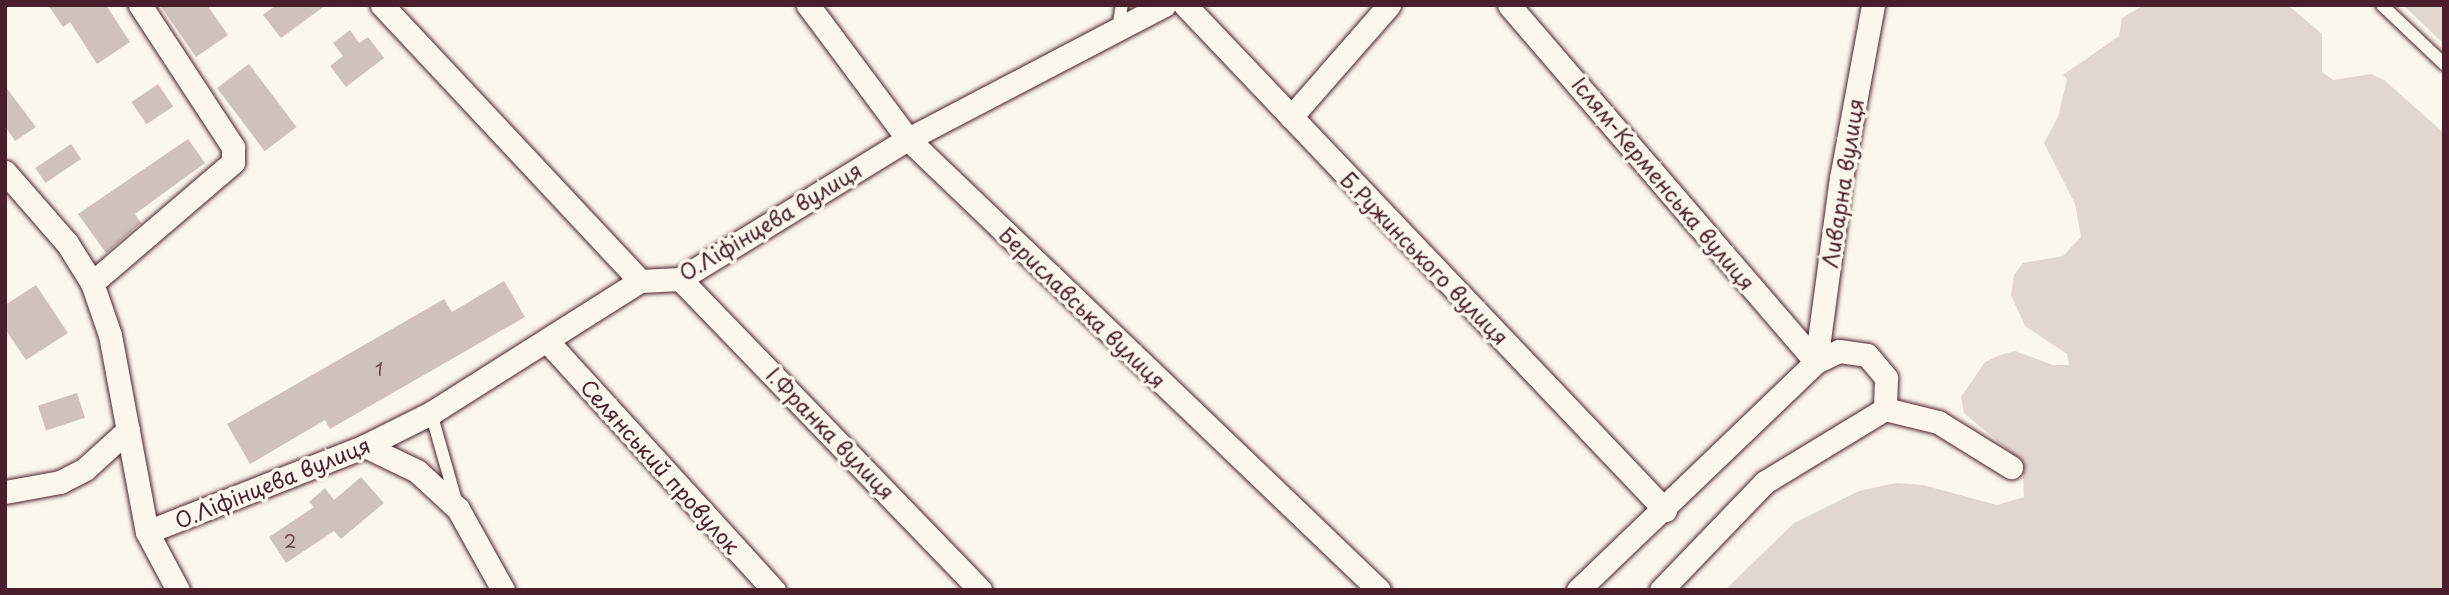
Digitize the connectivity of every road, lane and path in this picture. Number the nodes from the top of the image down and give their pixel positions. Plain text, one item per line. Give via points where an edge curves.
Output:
1 (140, 5) edge
2 (382, 5) edge
3 (808, 5) edge
4 (1122, 5) edge
5 (1164, 5) edge
6 (1185, 5) edge
7 (1389, 5) edge
8 (1509, 5) edge
9 (1873, 5) edge
10 (2382, 5) edge
11 (1118, 29) junction
12 (2444, 64) edge
13 (1291, 117) junction
14 (908, 139) junction
15 (5, 173) edge
16 (680, 279) junction
17 (640, 281) junction
18 (92, 283) junction
19 (548, 342) junction
20 (1816, 362) junction
21 (1885, 409) junction
22 (431, 413) junction
23 (128, 430) junction
24 (365, 446) junction
25 (2011, 467) dead end
26 (5, 492) edge
27 (458, 509) junction
28 (1665, 510) junction
29 (147, 532) junction
30 (178, 590) edge
31 (503, 590) edge
32 (774, 590) edge
33 (980, 590) edge
34 (1379, 590) edge
35 (1578, 590) edge
36 (1661, 590) edge

1 - 18 street via 233,147 233,162
2 - 17 street
3 - 14 street, Бериславська вулиця
4 - 11 lane
5 - 11 street, О.Ліфінцева вулиця
6 - 13 street, Б.Ружинського вулиця
7 - 13 street
8 - 20 street, Іслям-Керменська вулиця
9 - 20 street, Ливарна вулиця via 1841,178
10 - 12 lane
11 - 14 street, О.Ліфінцева вулиця
13 - 28 street, Б.Ружинського вулиця
14 - 16 street, О.Ліфінцева вулиця
14 - 34 street, Бериславська вулиця
15 - 18 street via 67,243
16 - 17 street, О.Ліфінцева вулиця
16 - 33 street, І.Франка вулиця
17 - 19 street, О.Ліфінцева вулиця
18 - 23 street via 110,335
19 - 22 street, О.Ліфінцева вулиця
19 - 32 street, Селянський провулок
20 - 21 street via 1839,351 1867,355 1886,378
20 - 28 street
21 - 25 street via 1938,422
21 - 36 street via 1765,482
22 - 24 street, О.Ліфінцева вулиця
22 - 27 lane
23 - 26 street via 107,453 68,478
23 - 29 street
24 - 27 street via 417,471
24 - 29 street, О.Ліфінцева вулиця
27 - 31 street
28 - 35 street
29 - 30 street

